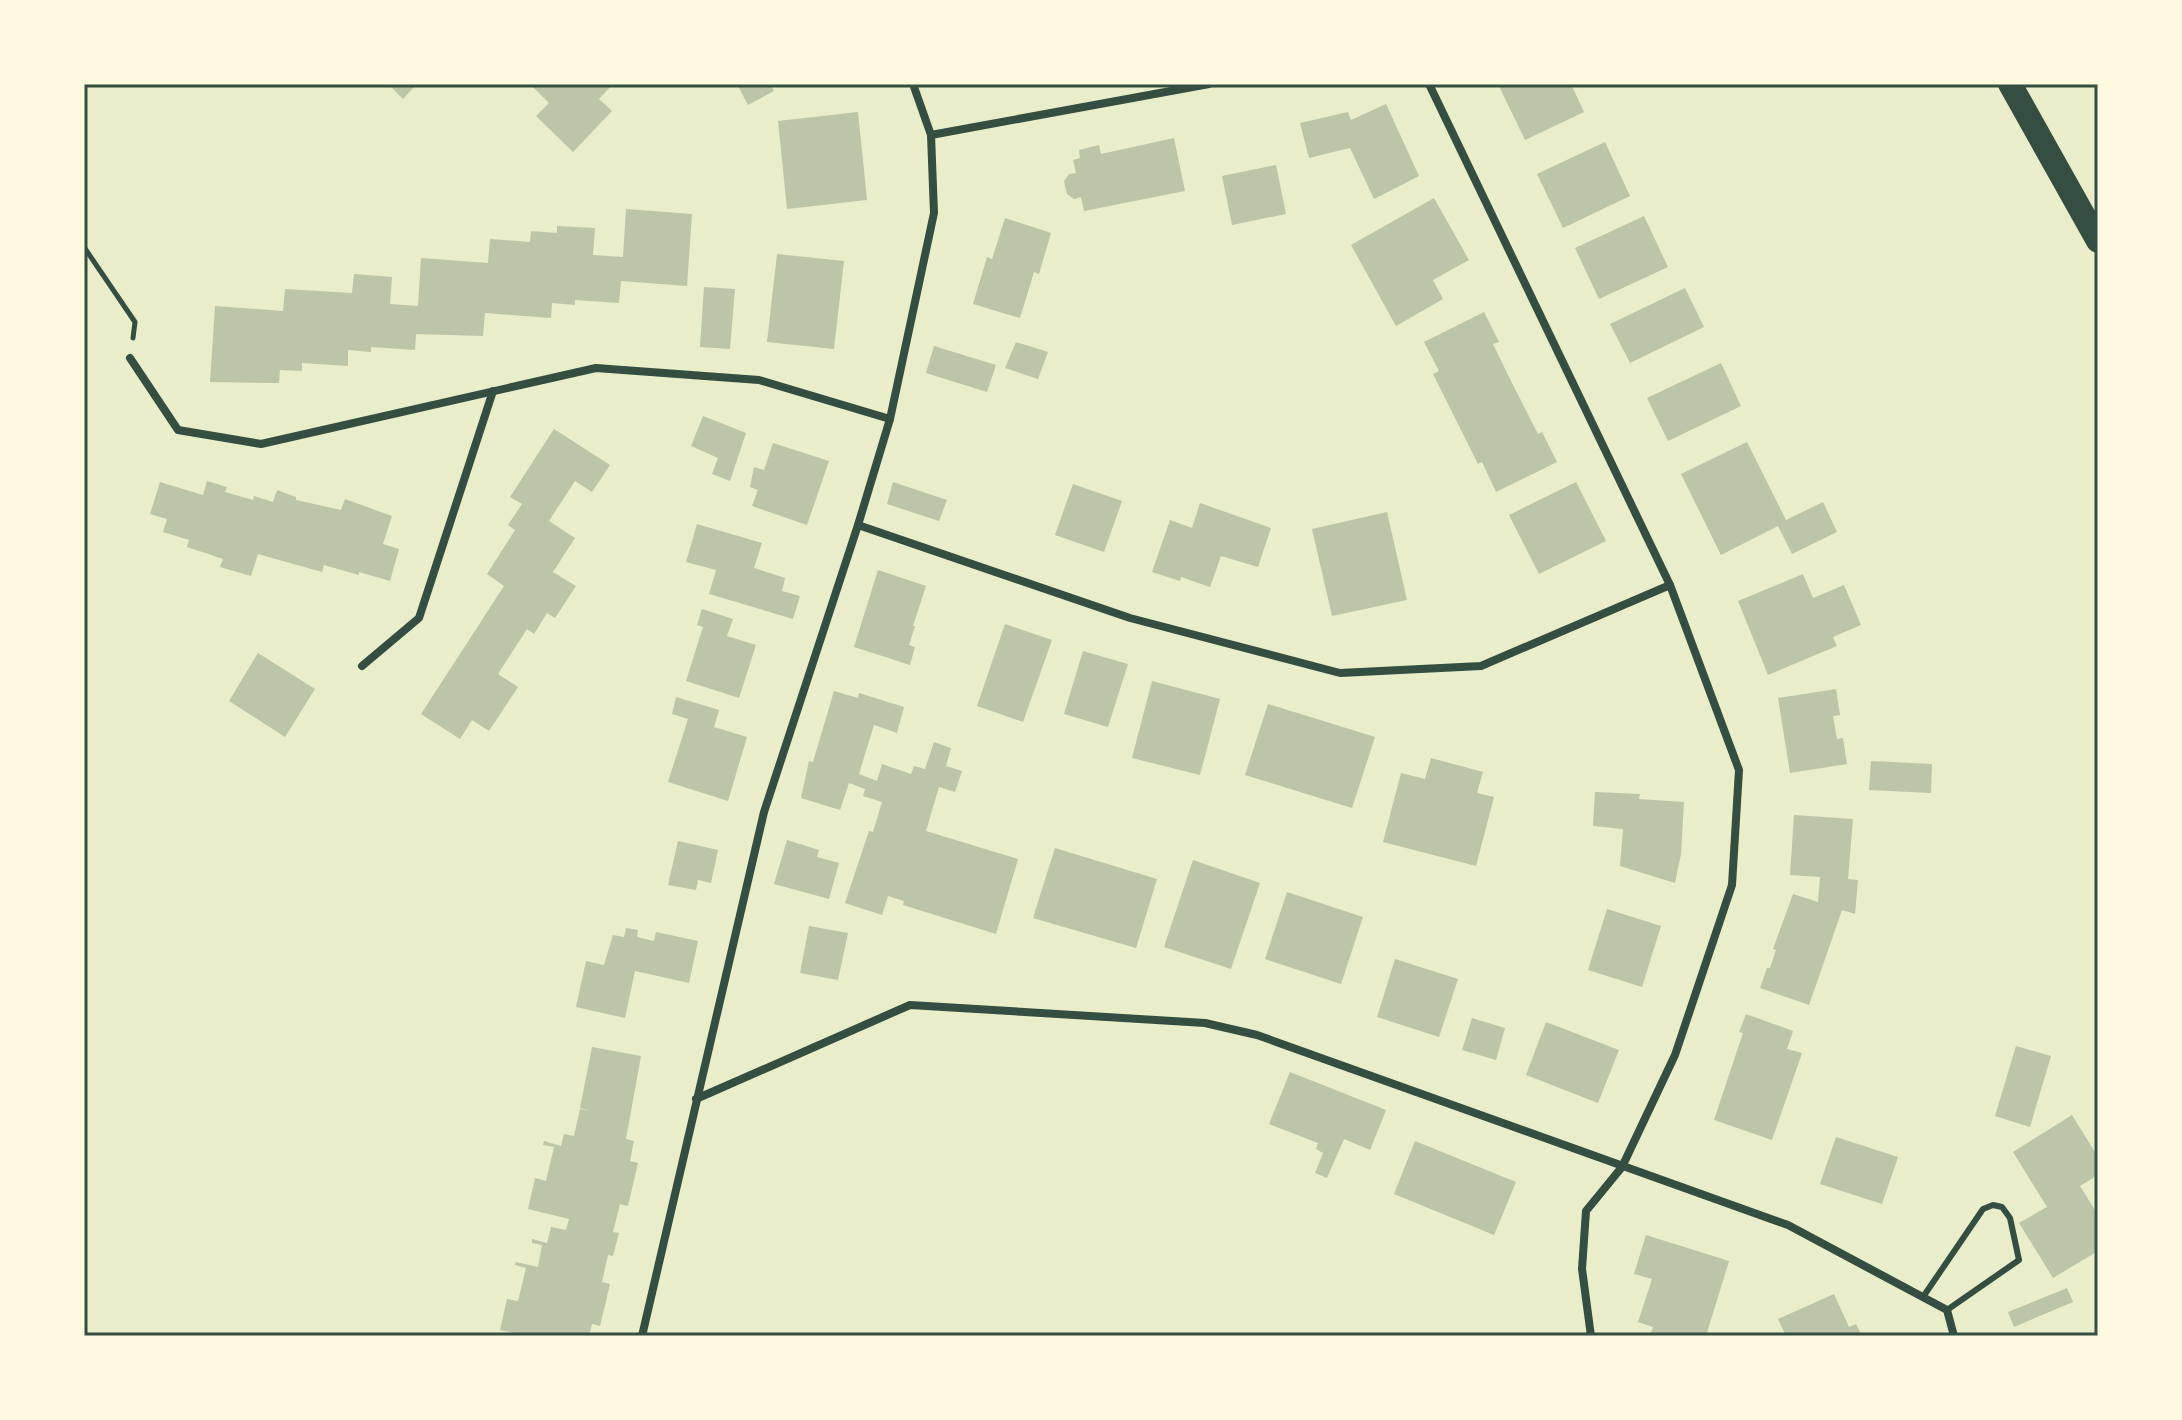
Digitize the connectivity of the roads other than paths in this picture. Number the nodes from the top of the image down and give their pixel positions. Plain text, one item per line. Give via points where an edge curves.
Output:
1 (913, 84) edge
2 (1209, 84) edge
3 (1429, 84) edge
4 (2010, 84) edge
5 (931, 135) junction
6 (2098, 241) edge
7 (130, 358) road end
8 (493, 391) junction
9 (890, 419) junction
10 (858, 525) junction
11 (1670, 585) junction
12 (362, 666) dead end
13 (696, 1099) junction
14 (1622, 1167) junction
15 (1923, 1297) junction
16 (1947, 1310) junction
17 (642, 1336) edge
18 (1591, 1336) edge
19 (1954, 1336) edge

1 - 5 street
2 - 5 street
3 - 11 street
4 - 6 highway
5 - 9 street via 934,213
7 - 8 street via 178,430 261,444
8 - 9 street via 611,369 759,380
8 - 12 street via 419,618
9 - 10 street
10 - 11 street via 1130,618 1340,673 1481,666
10 - 13 street via 764,812
11 - 14 street via 1739,770 1732,885 1675,1055
13 - 14 street via 910,1005 1205,1023 1257,1035
13 - 17 street
14 - 15 street via 1788,1225
14 - 18 street via 1586,1211 1582,1269
15 - 16 street
15 - 16 lane via 1983,1209 2002,1207 2010,1218 2019,1260
16 - 19 street

